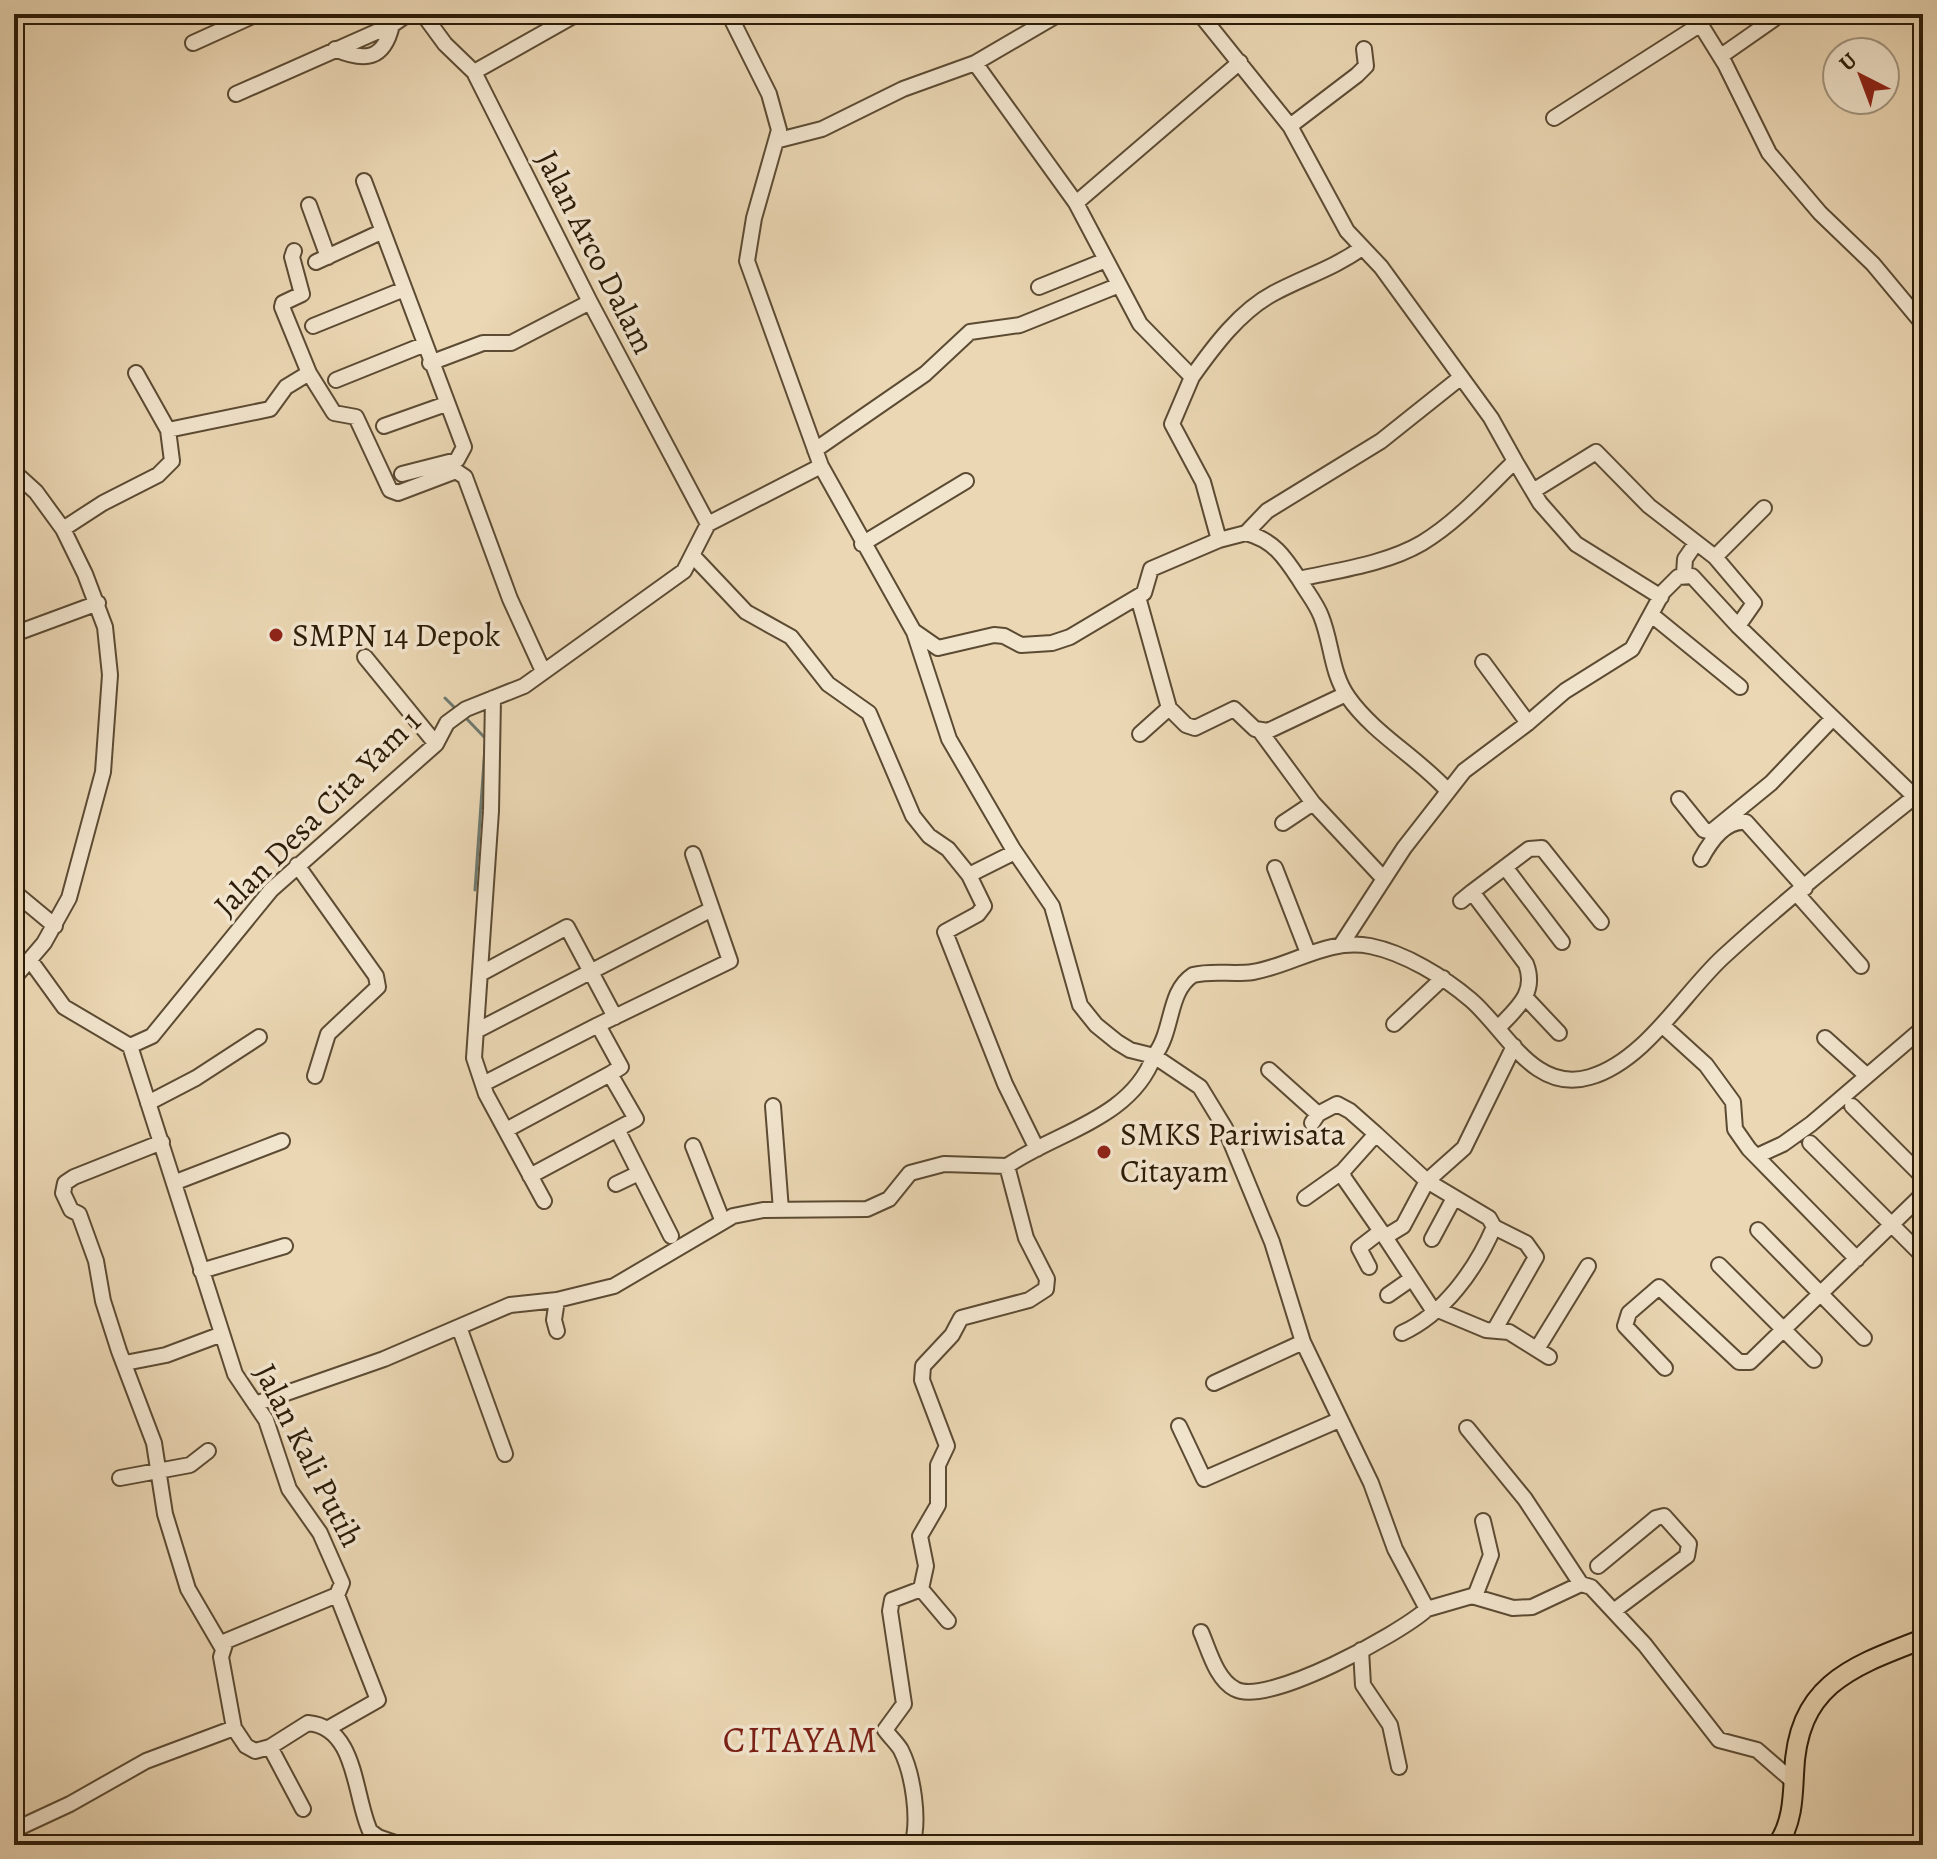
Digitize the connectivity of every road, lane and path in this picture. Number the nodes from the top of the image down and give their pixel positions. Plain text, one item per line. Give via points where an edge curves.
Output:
1 (257, 14) edge
2 (408, 14) edge
3 (423, 14) edge
4 (577, 14) edge
5 (729, 14) edge
6 (1059, 14) edge
7 (1200, 14) edge
8 (1781, 14) edge
9 (1698, 19) edge
10 (392, 25) junction
11 (193, 43) dead end
12 (335, 49) junction
13 (1364, 49) dead end
14 (1721, 56) junction
15 (1240, 62) junction
16 (975, 63) junction
17 (474, 72) junction
18 (236, 94) dead end
19 (1554, 118) dead end
20 (1290, 126) junction
21 (779, 140) junction
22 (364, 181) dead end
23 (1076, 203) junction
24 (309, 205) dead end
25 (381, 232) junction
26 (1362, 248) junction
27 (294, 251) dead end
28 (1106, 260) junction
29 (1117, 286) junction
30 (1039, 287) dead end
31 (402, 290) junction
32 (590, 302) junction
33 (1923, 324) edge
34 (313, 326) dead end
35 (423, 345) junction
36 (430, 363) junction
37 (136, 373) dead end
38 (309, 373) junction
39 (1192, 377) junction
40 (1460, 378) junction
41 (336, 380) dead end
42 (446, 404) junction
43 (384, 426) dead end
44 (168, 430) junction
45 (818, 458) junction
46 (1515, 461) junction
47 (14, 472) edge
48 (402, 474) dead end
49 (966, 481) dead end
50 (1533, 491) junction
51 (1764, 508) dead end
52 (708, 524) junction
53 (63, 529) junction
54 (1246, 533) junction
55 (1219, 540) junction
56 (1696, 543) junction
57 (862, 544) junction
58 (694, 557) junction
59 (1715, 557) junction
60 (1684, 574) junction
61 (1299, 579) junction
62 (1138, 597) junction
63 (1661, 597) junction
64 (98, 603) junction
65 (1653, 616) junction
66 (1738, 626) junction
67 (914, 632) junction
68 (14, 634) edge
69 (365, 657) dead end
70 (1483, 662) dead end
71 (543, 671) junction
72 (1740, 687) dead end
73 (1346, 694) junction
74 (493, 698) junction
75 (1169, 708) junction
76 (1833, 718) junction
77 (1528, 723) junction
78 (1260, 731) junction
79 (1140, 734) dead end
80 (436, 744) junction
81 (1447, 790) junction
82 (1919, 794) edge
83 (1679, 799) dead end
84 (1313, 803) junction
85 (1283, 823) dead end
86 (1015, 852) junction
87 (693, 854) dead end
88 (1701, 859) dead end
89 (297, 865) junction
90 (1505, 867) junction
91 (1275, 868) dead end
92 (969, 875) junction
93 (1384, 879) junction
94 (14, 892) edge
95 (1801, 892) junction
96 (712, 909) junction
97 (1601, 922) dead end
98 (55, 926) junction
99 (1562, 942) dead end
100 (1341, 945) junction
101 (1308, 953) junction
102 (30, 960) junction
103 (1861, 966) dead end
104 (592, 971) junction
105 (480, 974) junction
106 (14, 978) edge
107 (1443, 978) junction
108 (1526, 998) junction
109 (615, 1017) junction
110 (1394, 1024) dead end
111 (598, 1025) junction
112 (1662, 1025) junction
113 (1498, 1028) junction
114 (1923, 1028) edge
115 (476, 1031) junction
116 (1559, 1033) dead end
117 (259, 1037) dead end
118 (1825, 1038) dead end
119 (130, 1046) junction
120 (1514, 1046) junction
121 (1154, 1056) junction
122 (1269, 1070) dead end
123 (610, 1074) junction
124 (1865, 1074) junction
125 (315, 1076) dead end
126 (483, 1084) junction
127 (148, 1103) junction
128 (773, 1106) dead end
129 (1852, 1106) dead end
130 (617, 1129) junction
131 (506, 1130) junction
132 (1376, 1134) junction
133 (282, 1141) dead end
134 (162, 1142) junction
135 (1810, 1143) dead end
136 (693, 1146) dead end
137 (1037, 1149) junction
138 (1757, 1156) junction
139 (1007, 1166) junction
140 (1343, 1171) junction
141 (639, 1173) junction
142 (530, 1176) junction
143 (1923, 1177) edge
144 (1427, 1181) junction
145 (176, 1182) junction
146 (616, 1184) dead end
147 (1923, 1194) edge
148 (1305, 1198) dead end
149 (1454, 1198) junction
150 (544, 1201) dead end
151 (781, 1210) junction
152 (723, 1222) junction
153 (1892, 1225) junction
154 (1494, 1227) junction
155 (1758, 1230) dead end
156 (1383, 1234) junction
157 (671, 1236) dead end
158 (1432, 1239) dead end
159 (285, 1246) dead end
160 (1923, 1256) edge
161 (1857, 1259) junction
162 (1719, 1265) dead end
163 (1588, 1266) dead end
164 (1369, 1267) dead end
165 (201, 1271) junction
166 (1411, 1279) junction
167 (1388, 1295) dead end
168 (1821, 1295) junction
169 (557, 1300) junction
170 (1439, 1309) junction
171 (459, 1327) junction
172 (1495, 1329) junction
173 (557, 1331) dead end
174 (1783, 1331) junction
175 (1402, 1333) dead end
176 (222, 1334) junction
177 (1864, 1338) dead end
178 (1303, 1342) junction
179 (1814, 1360) dead end
180 (125, 1363) junction
181 (1665, 1368) dead end
182 (1214, 1383) dead end
183 (255, 1404) junction
184 (1339, 1420) junction
185 (1179, 1426) dead end
186 (1467, 1428) dead end
187 (208, 1451) dead end
188 (505, 1454) dead end
189 (157, 1469) junction
190 (120, 1478) dead end
191 (1483, 1521) dead end
192 (1598, 1566) dead end
193 (1581, 1584) junction
194 (921, 1589) junction
195 (337, 1595) junction
196 (1475, 1596) junction
197 (1427, 1609) junction
198 (1615, 1610) junction
199 (948, 1621) dead end
200 (1201, 1632) dead end
201 (1923, 1639) edge
202 (223, 1649) junction
203 (1361, 1650) junction
204 (234, 1728) junction
205 (327, 1729) junction
206 (270, 1747) junction
207 (1399, 1767) dead end
208 (1794, 1782) junction
209 (303, 1809) dead end
210 (14, 1830) edge
211 (401, 1845) edge
212 (912, 1845) edge
213 (1777, 1845) edge

1 - 11 street
2 - 10 street
3 - 17 street, Jalan Arco Dalam
4 - 17 street
5 - 21 street via 769,94
6 - 16 street
7 - 15 street
8 - 14 street
9 - 14 street
9 - 19 street
10 - 12 street
10 - 12 street via 376,55 363,59
12 - 18 street
13 - 20 street via 1366,66
14 - 33 street via 1779,167
15 - 20 street
15 - 23 street
16 - 21 street via 903,89 822,129
16 - 23 street
17 - 32 street, Jalan Arco Dalam
20 - 26 street via 1347,231
21 - 45 street via 754,218 747,261
22 - 25 street
23 - 28 street
24 - 25 street via 322,259
25 - 31 street
26 - 39 street via 1250,310
26 - 40 street
27 - 38 street via 302,294 282,307
28 - 29 street
28 - 30 street
29 - 39 street via 1146,332
29 - 45 street via 1020,325 970,332
31 - 34 street
31 - 35 street
32 - 36 street via 511,343 483,343
32 - 52 street, Jalan Arco Dalam
35 - 36 street
35 - 41 street
36 - 42 street
37 - 44 street
38 - 44 street via 286,387 270,409
38 - 71 street via 334,413 356,417 390,490 398,493 456,471 465,477
39 - 55 street via 1172,424 1203,482
40 - 46 street
40 - 54 street via 1390,435 1267,511
42 - 43 street
42 - 48 street via 464,452 457,460
44 - 53 street via 172,461 164,471
45 - 52 street
45 - 57 street
46 - 50 street
46 - 61 street via 1422,543
47 - 53 street
49 - 57 street
50 - 56 street via 1596,452 1641,499
50 - 63 street via 1576,544
51 - 59 street
52 - 58 street
53 - 64 street
54 - 55 street
54 - 61 street via 1277,549
55 - 62 street via 1151,569
56 - 59 street
56 - 60 street via 1685,559
57 - 67 street
58 - 71 street via 684,571
58 - 92 street via 746,612 791,637 828,684 869,713 913,816
59 - 66 street via 1754,603
60 - 63 street
60 - 66 street
61 - 73 street via 1322,616 1332,663
62 - 67 street via 1070,637 1043,644 1021,645 994,635 938,648
62 - 75 street
63 - 65 street
64 - 68 street
64 - 98 street via 110,675 104,763 69,898
65 - 72 street
65 - 77 street via 1632,649 1572,686
66 - 76 street
67 - 86 street via 949,739
69 - 80 street
70 - 77 street
71 - 74 street via 524,686
73 - 78 street via 1290,723
73 - 81 street via 1367,720
74 - 80 street, Jalan Desa Cita Yam 1 via 447,723
74 - 105 street
75 - 78 street via 1195,728 1238,710
75 - 79 street
76 - 82 street
76 - 83 street via 1720,828 1708,832
77 - 81 street
78 - 84 street
80 - 89 street, Jalan Desa Cita Yam 1
81 - 93 street
82 - 95 street
84 - 85 street
84 - 93 street
86 - 92 street
86 - 121 street via 1052,906 1075,993 1087,1015 1130,1050
87 - 96 street
88 - 95 street via 1720,833 1746,822
89 - 119 street, Jalan Desa Cita Yam 1 via 225,943 159,1029
89 - 125 street via 376,976 378,987 328,1034
90 - 97 street via 1529,849 1542,848
90 - 99 street
90 - 108 street via 1466,896 1526,964 1531,977
91 - 101 street
92 - 137 street via 984,906 945,932 1005,1084
93 - 100 street
94 - 98 street
95 - 103 street
95 - 112 street via 1724,956
96 - 104 street
96 - 109 street via 730,961
98 - 102 street
100 - 101 street
100 - 107 street via 1370,946
101 - 121 street via 1254,972 1201,973 1187,979 1177,991 1169,1029
102 - 106 street
102 - 119 street via 64,1007
104 - 105 street via 567,927
104 - 109 street
104 - 115 street
105 - 115 street
107 - 110 street
107 - 113 street
108 - 113 street
108 - 116 street
109 - 111 street
111 - 123 street via 621,1067
111 - 126 street
112 - 120 street via 1606,1071 1582,1080 1536,1069
112 - 138 street via 1706,1065 1733,1102 1735,1129
113 - 120 street
114 - 124 street via 1887,1063
115 - 126 street via 474,1058
117 - 127 street
118 - 124 street
119 - 127 street, Jalan Kali Putih
120 - 144 street via 1464,1148
121 - 137 street via 1141,1081 1102,1115
121 - 178 street via 1193,1082 1213,1105 1267,1229
122 - 132 street via 1315,1119 1331,1106 1344,1106
123 - 130 street via 636,1119
123 - 131 street
124 - 138 street via 1811,1124
126 - 131 street
127 - 134 street, Jalan Kali Putih
128 - 151 street
129 - 143 street
130 - 141 street
130 - 142 street
131 - 142 street
132 - 140 street
132 - 144 street
133 - 145 street
134 - 145 street, Jalan Kali Putih
134 - 180 street via 74,1177 63,1188 92,1250
135 - 153 street
136 - 152 street
137 - 139 street
138 - 161 street
139 - 151 street via 944,1164 910,1173 889,1199 867,1209
139 - 194 street via 1023,1229 1047,1284 1039,1296 961,1318 923,1366 922,1380 947,1446 938,1465 938,1505 920,1536 926,1566
140 - 148 street
140 - 156 street
141 - 146 street
141 - 157 street
142 - 150 street
144 - 149 street
144 - 156 street via 1409,1219
145 - 165 street, Jalan Kali Putih
147 - 153 street
149 - 154 street via 1489,1218
149 - 158 street
151 - 152 street
152 - 169 street via 614,1286
153 - 160 street
153 - 161 street
154 - 170 street
154 - 172 street via 1526,1243 1536,1257
155 - 168 street
156 - 164 street via 1359,1248
156 - 166 street
159 - 165 street
161 - 168 street
162 - 174 street
163 - 172 street via 1543,1353
165 - 176 street, Jalan Kali Putih
166 - 167 street
166 - 170 street via 1424,1300
168 - 174 street
168 - 177 street
169 - 171 street via 510,1305
169 - 173 street
170 - 172 street via 1477,1327
170 - 175 street
171 - 183 street
171 - 188 street
174 - 179 street
174 - 181 street via 1741,1364 1659,1287 1629,1313 1625,1326
176 - 180 street via 166,1355
176 - 183 street, Jalan Kali Putih via 235,1374
178 - 182 street
178 - 184 street
180 - 189 street via 154,1443
183 - 195 street, Jalan Kali Putih via 266,1420 289,1489 330,1554 342,1583
184 - 185 street via 1204,1479
184 - 197 street
186 - 193 street via 1525,1499
187 - 189 street via 190,1465
189 - 190 street
189 - 202 street via 188,1589
191 - 196 street via 1491,1555
192 - 198 street via 1664,1516 1689,1544 1687,1556
193 - 196 street via 1524,1609
193 - 198 street
194 - 199 street
194 - 212 street via 892,1600 904,1704 885,1730 906,1763 914,1806
195 - 202 street, Jalan Kali Putih via 239,1634
195 - 205 street via 378,1700
196 - 197 street
197 - 203 street via 1401,1631
198 - 208 street via 1719,1740 1757,1750
200 - 203 street via 1223,1679 1244,1693 1265,1691
201 - 208 main road via 1865,1663 1824,1688 1802,1724
202 - 204 street
203 - 207 street via 1363,1685 1390,1725
204 - 206 street via 252,1750
204 - 210 street via 146,1761
205 - 206 street via 308,1723
205 - 211 street via 347,1754 370,1831
206 - 209 street
208 - 213 main road via 1789,1820

